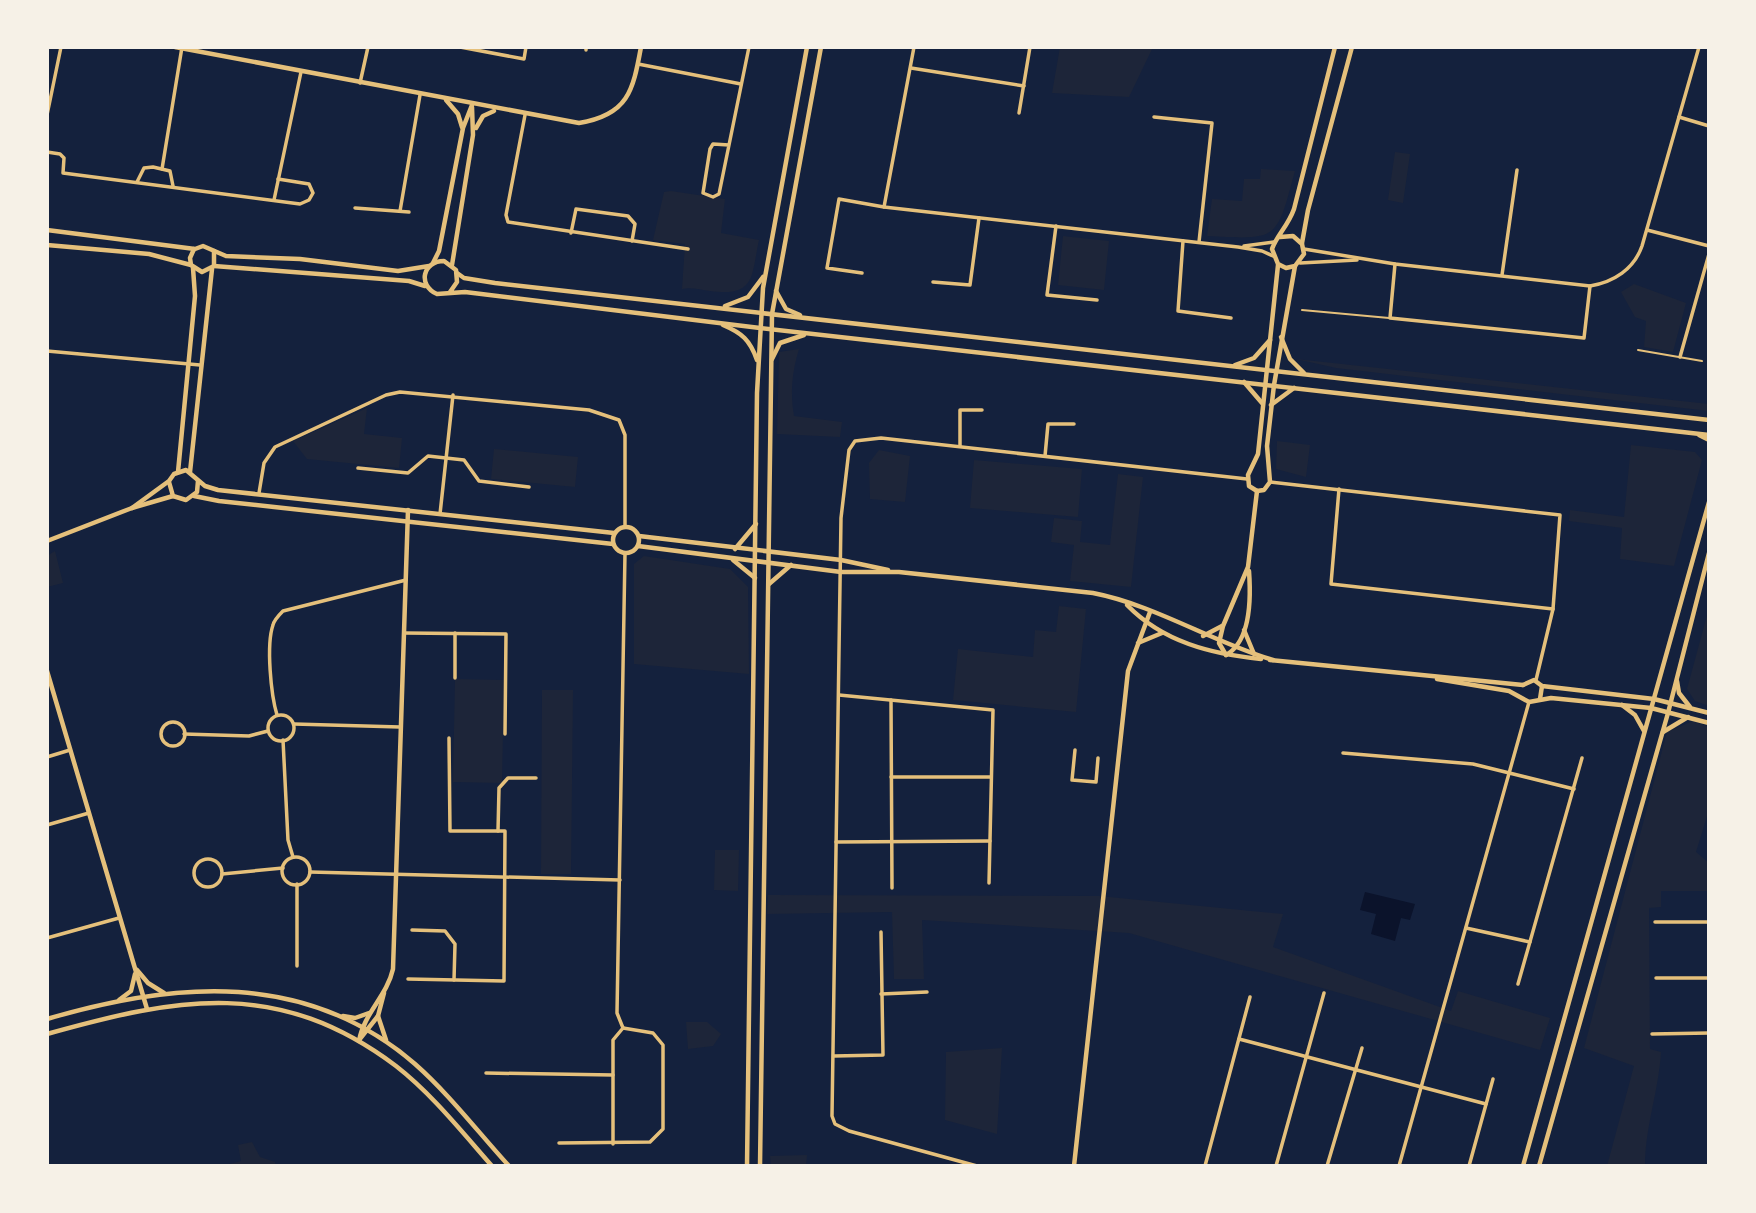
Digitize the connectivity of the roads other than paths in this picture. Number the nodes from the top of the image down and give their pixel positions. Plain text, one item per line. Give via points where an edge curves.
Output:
1 (61, 47) edge
2 (175, 47) edge
3 (368, 47) edge
4 (460, 47) edge
5 (526, 47) edge
6 (641, 47) edge
7 (749, 47) edge
8 (807, 47) edge
9 (821, 47) edge
10 (915, 47) edge
11 (1030, 47) edge
12 (1335, 47) edge
13 (1352, 47) edge
14 (1699, 47) edge
15 (181, 48) edge
16 (638, 64) junction
17 (911, 68) junction
18 (300, 72) junction
19 (360, 83) junction
20 (741, 84) junction
21 (1024, 86) junction
22 (420, 94) junction
23 (446, 100) junction
24 (472, 105) junction
25 (497, 110) junction
26 (1019, 113) dead end
27 (47, 115) edge
28 (525, 115) junction
29 (1154, 117) dead end
30 (1679, 117) junction
31 (1709, 126) edge
32 (463, 128) junction
33 (473, 135) junction
34 (729, 145) junction
35 (47, 152) edge
36 (162, 169) junction
37 (1517, 170) dead end
38 (278, 179) junction
39 (137, 182) junction
40 (173, 186) junction
41 (274, 200) junction
42 (884, 207) junction
43 (355, 208) dead end
44 (400, 211) junction
45 (409, 212) dead end
46 (979, 218) junction
47 (1056, 226) junction
48 (47, 230) edge
49 (1647, 230) junction
50 (571, 233) junction
51 (1280, 237) junction
52 (1184, 241) junction
53 (632, 242) junction
54 (1199, 242) junction
55 (1275, 242) junction
56 (47, 245) edge
57 (1303, 246) junction
58 (1709, 246) edge
59 (1238, 247) junction
60 (195, 249) junction
61 (688, 249) dead end
62 (214, 251) junction
63 (1709, 254) edge
64 (1273, 256) junction
65 (1372, 260) junction
66 (1278, 264) junction
67 (1297, 264) junction
68 (1395, 264) junction
69 (431, 265) junction
70 (452, 265) junction
71 (192, 266) junction
72 (213, 268) junction
73 (767, 270) junction
74 (457, 273) junction
75 (862, 273) dead end
76 (1502, 276) junction
77 (933, 282) dead end
78 (775, 286) junction
79 (1590, 286) junction
80 (426, 287) junction
81 (450, 292) junction
82 (1097, 299) dead end
83 (716, 308) junction
84 (1302, 310) dead end
85 (761, 313) junction
86 (772, 314) junction
87 (811, 318) junction
88 (1231, 318) dead end
89 (1390, 318) junction
90 (719, 323) junction
91 (760, 328) junction
92 (771, 330) junction
93 (814, 334) junction
94 (1282, 337) junction
95 (1270, 340) junction
96 (1638, 350) dead end
97 (47, 351) edge
98 (1680, 357) junction
99 (1702, 360) dead end
100 (771, 363) junction
101 (189, 364) junction
102 (758, 364) junction
103 (201, 365) junction
104 (1231, 366) junction
105 (1265, 369) junction
106 (1276, 371) junction
107 (1308, 375) junction
108 (1243, 381) junction
109 (1264, 383) junction
110 (1273, 385) junction
111 (1295, 388) junction
112 (453, 395) junction
113 (1262, 402) junction
114 (1271, 405) junction
115 (982, 410) dead end
116 (1707, 419) edge
117 (1074, 424) dead end
118 (1709, 437) edge
119 (960, 446) junction
120 (1045, 456) junction
121 (446, 458) junction
122 (358, 468) dead end
123 (1253, 469) junction
124 (178, 471) junction
125 (1267, 471) junction
126 (190, 472) junction
127 (1247, 479) junction
128 (169, 481) junction
129 (198, 481) junction
130 (1270, 482) junction
131 (529, 487) dead end
132 (1339, 489) junction
133 (1257, 491) junction
134 (259, 493) junction
135 (173, 496) junction
136 (194, 496) junction
137 (1709, 502) edge
138 (132, 508) junction
139 (408, 510) junction
140 (440, 514) junction
141 (408, 523) junction
142 (756, 523) junction
143 (625, 526) junction
144 (614, 533) junction
145 (639, 536) junction
146 (47, 541) edge
147 (613, 544) junction
148 (638, 546) junction
149 (735, 549) junction
150 (756, 551) junction
151 (769, 552) junction
152 (625, 553) junction
153 (1709, 553) edge
154 (729, 558) junction
155 (841, 560) junction
156 (755, 561) junction
157 (768, 563) junction
158 (791, 565) junction
159 (1248, 567) junction
160 (841, 572) junction
161 (899, 572) junction
162 (755, 578) junction
163 (406, 580) junction
164 (768, 584) junction
165 (1125, 602) junction
166 (1553, 609) junction
167 (1150, 612) junction
168 (1145, 623) junction
169 (1223, 626) junction
170 (1244, 630) junction
171 (1162, 632) junction
172 (404, 633) junction
173 (455, 633) junction
174 (1203, 636) junction
175 (1219, 643) junction
176 (1136, 644) junction
177 (1237, 649) junction
178 (1226, 655) junction
179 (1254, 655) junction
180 (1273, 660) junction
181 (47, 671) edge
182 (1421, 676) junction
183 (1677, 677) junction
184 (454, 678) dead end
185 (1536, 680) junction
186 (1523, 685) junction
187 (1542, 686) junction
188 (839, 695) junction
189 (1523, 697) junction
190 (1540, 699) junction
191 (1654, 699) junction
192 (891, 700) junction
193 (1529, 702) junction
194 (1671, 702) junction
195 (1622, 705) junction
196 (1690, 707) junction
197 (1651, 708) junction
198 (1668, 713) junction
199 (1709, 713) edge
200 (277, 715) junction
201 (1688, 718) junction
202 (1709, 723) edge
203 (293, 724) junction
204 (400, 727) junction
205 (268, 731) junction
206 (1662, 732) junction
207 (1645, 733) junction
208 (184, 734) junction
209 (505, 734) dead end
210 (449, 738) dead end
211 (283, 740) junction
212 (70, 750) junction
213 (1075, 750) dead end
214 (1343, 753) dead end
215 (47, 757) edge
216 (1098, 758) dead end
217 (1582, 758) dead end
218 (1510, 771) junction
219 (891, 777) junction
220 (536, 778) dead end
221 (992, 778) junction
222 (1574, 789) junction
223 (89, 813) junction
224 (47, 825) edge
225 (498, 831) junction
226 (990, 841) junction
227 (836, 842) junction
228 (891, 842) junction
229 (293, 857) junction
230 (283, 868) junction
231 (310, 872) junction
232 (222, 874) junction
233 (396, 876) junction
234 (506, 878) junction
235 (620, 880) junction
236 (989, 883) dead end
237 (297, 884) junction
238 (892, 888) dead end
239 (120, 918) junction
240 (1655, 922) dead end
241 (1709, 922) edge
242 (1466, 928) junction
243 (412, 930) dead end
244 (881, 932) dead end
245 (47, 938) edge
246 (1530, 942) junction
247 (134, 966) junction
248 (297, 966) dead end
249 (1656, 978) dead end
250 (1709, 978) edge
251 (408, 979) dead end
252 (454, 980) junction
253 (1518, 984) dead end
254 (927, 992) dead end
255 (165, 993) junction
256 (384, 993) junction
257 (1324, 993) dead end
258 (881, 994) junction
259 (144, 997) junction
260 (1251, 997) dead end
261 (112, 1003) junction
262 (147, 1009) junction
263 (372, 1010) junction
264 (340, 1016) junction
265 (378, 1016) junction
266 (47, 1019) edge
267 (361, 1028) junction
268 (623, 1028) junction
269 (368, 1032) junction
270 (1709, 1033) edge
271 (47, 1034) edge
272 (1652, 1034) dead end
273 (1239, 1039) junction
274 (359, 1041) junction
275 (388, 1044) junction
276 (1362, 1048) dead end
277 (833, 1056) junction
278 (1306, 1057) junction
279 (1355, 1070) junction
280 (486, 1073) dead end
281 (612, 1075) junction
282 (1493, 1079) dead end
283 (1421, 1087) junction
284 (1486, 1104) junction
285 (559, 1143) dead end
286 (613, 1144) junction
287 (1074, 1165) edge
288 (492, 1166) edge
289 (509, 1166) edge
290 (747, 1166) edge
291 (760, 1166) edge
292 (977, 1166) edge
293 (1205, 1166) edge
294 (1276, 1166) edge
295 (1327, 1166) edge
296 (1399, 1166) edge
297 (1469, 1166) edge
298 (1523, 1166) edge
299 (1539, 1166) edge

1 - 27 street
2 - 15 street
3 - 19 street
4 - 5 street via 524,59
6 - 16 street
7 - 20 street
8 - 73 street
9 - 78 street
10 - 17 street
11 - 21 street
12 - 51 street via 1302,182 1287,229
13 - 57 street via 1304,224
14 - 30 street
15 - 18 street
15 - 36 street
16 - 20 street
16 - 28 street via 629,94 612,113 579,123
17 - 21 street
17 - 42 street
18 - 19 street
18 - 38 street
19 - 22 street
20 - 34 street
21 - 26 street
22 - 23 street
22 - 44 street
23 - 24 street
23 - 32 street
24 - 25 street
24 - 32 street
24 - 33 street
25 - 28 street
25 - 33 street via 483,116
28 - 50 street via 508,222
29 - 54 street via 1212,123
30 - 31 street
30 - 49 street
32 - 69 street via 439,251
33 - 70 street
34 - 34 street via 719,194 703,193 710,149 713,144
35 - 39 street via 61,154 63,173
36 - 39 street via 144,169
36 - 40 street via 170,172
37 - 76 street
38 - 41 street
38 - 41 street via 306,182 313,193 305,203
39 - 40 street
40 - 41 street
42 - 46 street
42 - 75 street via 839,199 827,268
43 - 44 street
44 - 45 street
46 - 47 street
46 - 77 street via 970,285
47 - 52 street
47 - 82 street via 1047,295
48 - 60 street
49 - 58 street
49 - 79 street via 1640,253 1623,273
50 - 53 street
50 - 53 street via 576,209 628,216 635,224
51 - 55 street
51 - 57 street via 1293,236
52 - 54 street
52 - 88 street via 1178,311
53 - 61 street
54 - 59 street
55 - 59 street
55 - 64 street
56 - 71 street via 149,254
57 - 65 street
57 - 67 street
59 - 64 street
60 - 62 street via 203,246
60 - 71 street
62 - 69 street via 226,256 398,271
62 - 72 street
63 - 98 street
64 - 66 street
65 - 67 street
65 - 68 street
66 - 67 street via 1286,268
66 - 95 street
67 - 94 street
68 - 76 street
68 - 89 street
69 - 70 street via 444,261
69 - 80 street via 424,278
70 - 74 street
71 - 72 street via 202,272
71 - 101 street via 195,296
72 - 80 street via 409,281
72 - 103 street
73 - 83 street via 748,298
73 - 85 street
74 - 81 street via 457,284
74 - 83 street via 495,283
76 - 79 street
78 - 86 street
78 - 87 street via 786,309
79 - 89 street via 1584,338
80 - 81 street via 437,294
81 - 90 street
83 - 85 street
84 - 89 lane
85 - 86 street
85 - 91 street
86 - 87 street
86 - 92 street
87 - 104 street
90 - 91 street
90 - 102 street via 745,337
91 - 92 street
91 - 102 street
92 - 93 street
92 - 100 street
93 - 100 street via 780,343
93 - 108 street
94 - 106 street
94 - 107 street via 1290,359
95 - 104 street via 1254,358
95 - 105 street
96 - 98 lane
97 - 101 street
98 - 99 lane
100 - 151 street
101 - 103 street
101 - 124 street
102 - 142 street
103 - 126 street
104 - 105 street
105 - 106 street
105 - 109 street
106 - 107 street
106 - 110 street
107 - 116 street
108 - 109 street
108 - 113 street
109 - 110 street
109 - 113 street
110 - 111 street
110 - 114 street
111 - 114 street
111 - 118 street
112 - 121 street
112 - 134 street via 417,391 386,395 275,447 264,463
112 - 143 street via 589,410 619,419 625,435
113 - 123 street
114 - 125 street
115 - 119 street via 960,410
117 - 120 street via 1048,424
119 - 120 street
119 - 155 street via 881,438 855,441 846,460
120 - 127 street
121 - 122 street via 428,456 408,473
121 - 131 street via 464,460 480,481
121 - 140 street
123 - 125 street
123 - 127 street
124 - 126 street
124 - 128 street
125 - 130 street
126 - 129 street
127 - 133 street
128 - 135 street
128 - 138 street
129 - 134 street via 212,489
129 - 136 street
130 - 132 street
130 - 133 street
132 - 166 street via 1560,515
132 - 166 street via 1331,584
133 - 159 street
134 - 139 street
135 - 136 street via 181,500
135 - 138 street
136 - 141 street
137 - 191 street
138 - 146 street
139 - 140 street
139 - 141 street
140 - 144 street
141 - 147 street
141 - 163 street
142 - 149 street
142 - 150 street
143 - 144 street
143 - 145 street
144 - 147 street
145 - 148 street
145 - 149 street
147 - 152 street
148 - 152 street
148 - 154 street
149 - 150 street
150 - 151 street
150 - 156 street
151 - 155 street
151 - 157 street
152 - 235 street
153 - 183 street
154 - 156 street
154 - 162 street
155 - 160 street
155 - 161 street
156 - 157 street
156 - 162 street
157 - 158 street
157 - 164 street
158 - 160 street
158 - 164 street
159 - 169 street
159 - 170 street via 1250,594
160 - 161 street
160 - 188 street
161 - 165 street via 1093,593
162 - 290 street
163 - 172 street
163 - 200 street via 283,611 273,625
164 - 291 street
165 - 167 street
165 - 168 street
166 - 185 street
167 - 168 street
167 - 174 street
168 - 171 street
168 - 176 street
169 - 174 street
169 - 175 street
170 - 177 street
170 - 179 street
171 - 176 street
171 - 178 street
172 - 173 street
172 - 204 street
173 - 184 street
173 - 209 street via 506,634
174 - 175 street
175 - 177 street
175 - 178 street
176 - 287 street via 1128,671
177 - 178 street
177 - 179 street
178 - 180 street
179 - 180 street
180 - 182 street
181 - 212 street
182 - 186 street
182 - 189 street
183 - 194 street
183 - 196 street via 1679,693
185 - 186 street
185 - 187 street
186 - 189 street
187 - 190 street
187 - 191 street
188 - 192 street
188 - 227 street
189 - 193 street
190 - 193 street
190 - 195 street
191 - 194 street
191 - 197 street
192 - 219 street
192 - 221 street via 993,710
193 - 218 street
194 - 196 street
194 - 198 street
195 - 197 street
195 - 207 street via 1635,715
196 - 199 street
197 - 198 street
197 - 207 street
198 - 201 street
198 - 206 street
200 - 203 street via 285,715
200 - 205 street via 268,723
201 - 202 street
201 - 206 street
203 - 204 street
203 - 211 street via 292,735
204 - 233 street
205 - 208 street via 249,736
205 - 211 street via 274,739
206 - 299 street
207 - 298 street
208 - 208 street via 180,724 173,722 161,735 164,742 175,746
210 - 225 street via 450,831
211 - 229 street via 288,840
212 - 215 street
212 - 223 street
213 - 216 street via 1072,780 1096,782
214 - 218 street
217 - 222 street
218 - 222 street
218 - 242 street
219 - 221 street
219 - 228 street
220 - 225 street via 509,778 499,788
221 - 226 street
222 - 246 street
223 - 224 street
223 - 239 street
225 - 234 street via 505,831
226 - 228 street
226 - 236 street
227 - 228 street
227 - 277 street
228 - 238 street
229 - 230 street
229 - 231 street via 304,859
230 - 232 street
230 - 237 street via 285,878
231 - 233 street
231 - 237 street
232 - 232 street via 211,860 201,861 194,873 200,884 208,887 216,885
233 - 234 street
233 - 256 street via 393,969
234 - 235 street
234 - 252 street via 504,981
235 - 268 street via 617,1013
237 - 248 street
239 - 245 street
239 - 247 street
240 - 241 street
242 - 246 street
242 - 283 street
243 - 252 street via 445,931 456,944
244 - 258 street
246 - 253 street
247 - 255 street via 148,983
247 - 259 street
247 - 261 street via 131,991
249 - 250 street
251 - 252 street
254 - 258 street
255 - 259 street
255 - 264 street via 197,989 265,993
256 - 263 street
256 - 265 street
257 - 278 street
258 - 277 street via 883,1055
259 - 261 street
259 - 262 street
260 - 273 street
261 - 266 street
262 - 271 street
262 - 274 street via 243,1002 291,1011
263 - 264 street via 355,1018
263 - 267 street
264 - 267 street
265 - 269 street
265 - 275 street
267 - 269 street
267 - 274 street
268 - 281 street via 613,1040
268 - 286 street via 653,1033 663,1045 663,1129 650,1142
269 - 274 street
269 - 275 street
270 - 272 street
273 - 278 street
273 - 293 street
274 - 288 street via 420,1088
275 - 289 street via 438,1087
276 - 279 street
277 - 292 street via 835,1124
278 - 279 street
278 - 294 street
279 - 283 street
279 - 295 street
280 - 281 street
281 - 286 street
282 - 284 street
283 - 284 street
283 - 296 street
284 - 297 street
285 - 286 street

